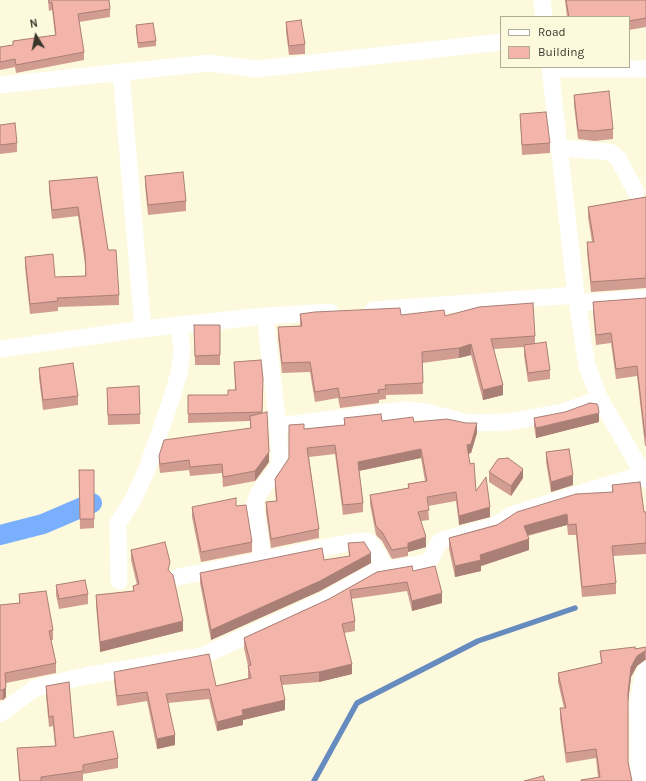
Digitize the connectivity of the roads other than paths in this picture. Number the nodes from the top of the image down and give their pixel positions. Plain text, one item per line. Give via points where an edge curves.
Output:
1 (542, 0) edge
2 (544, 16) edge
3 (500, 42) edge
4 (550, 68) edge
5 (646, 69) edge
6 (121, 72) junction
7 (0, 85) edge
8 (559, 148) junction
9 (636, 192) dead end
10 (646, 298) edge
11 (576, 299) junction
12 (265, 316) junction
13 (179, 325) junction
14 (143, 329) junction
15 (0, 347) edge
16 (600, 399) junction
17 (278, 426) junction
18 (645, 477) edge
19 (263, 560) junction
20 (386, 569) junction
21 (178, 577) dead end
22 (119, 581) dead end
23 (646, 670) edge
24 (642, 701) edge
25 (0, 714) edge
26 (639, 781) edge

1 - 2 street
3 - 6 street via 257,69 209,63
4 - 5 street
4 - 8 street
6 - 7 street
6 - 14 street
8 - 9 street via 610,152 618,158
8 - 11 street
10 - 11 street
11 - 12 street
11 - 16 street via 587,366
12 - 13 street
12 - 17 street
13 - 14 street
13 - 22 street via 182,351 172,397 147,469 133,500 118,523
14 - 15 street
16 - 17 street via 563,412 508,422 468,424 426,412 404,410
16 - 18 street
17 - 19 street via 279,466 258,494 255,504
18 - 20 street via 513,514 494,526 443,540 426,563
19 - 20 street via 367,541 373,546
19 - 21 street
20 - 25 street via 362,578 325,600 202,656 86,676 35,688
23 - 24 street via 643,677
24 - 26 street

